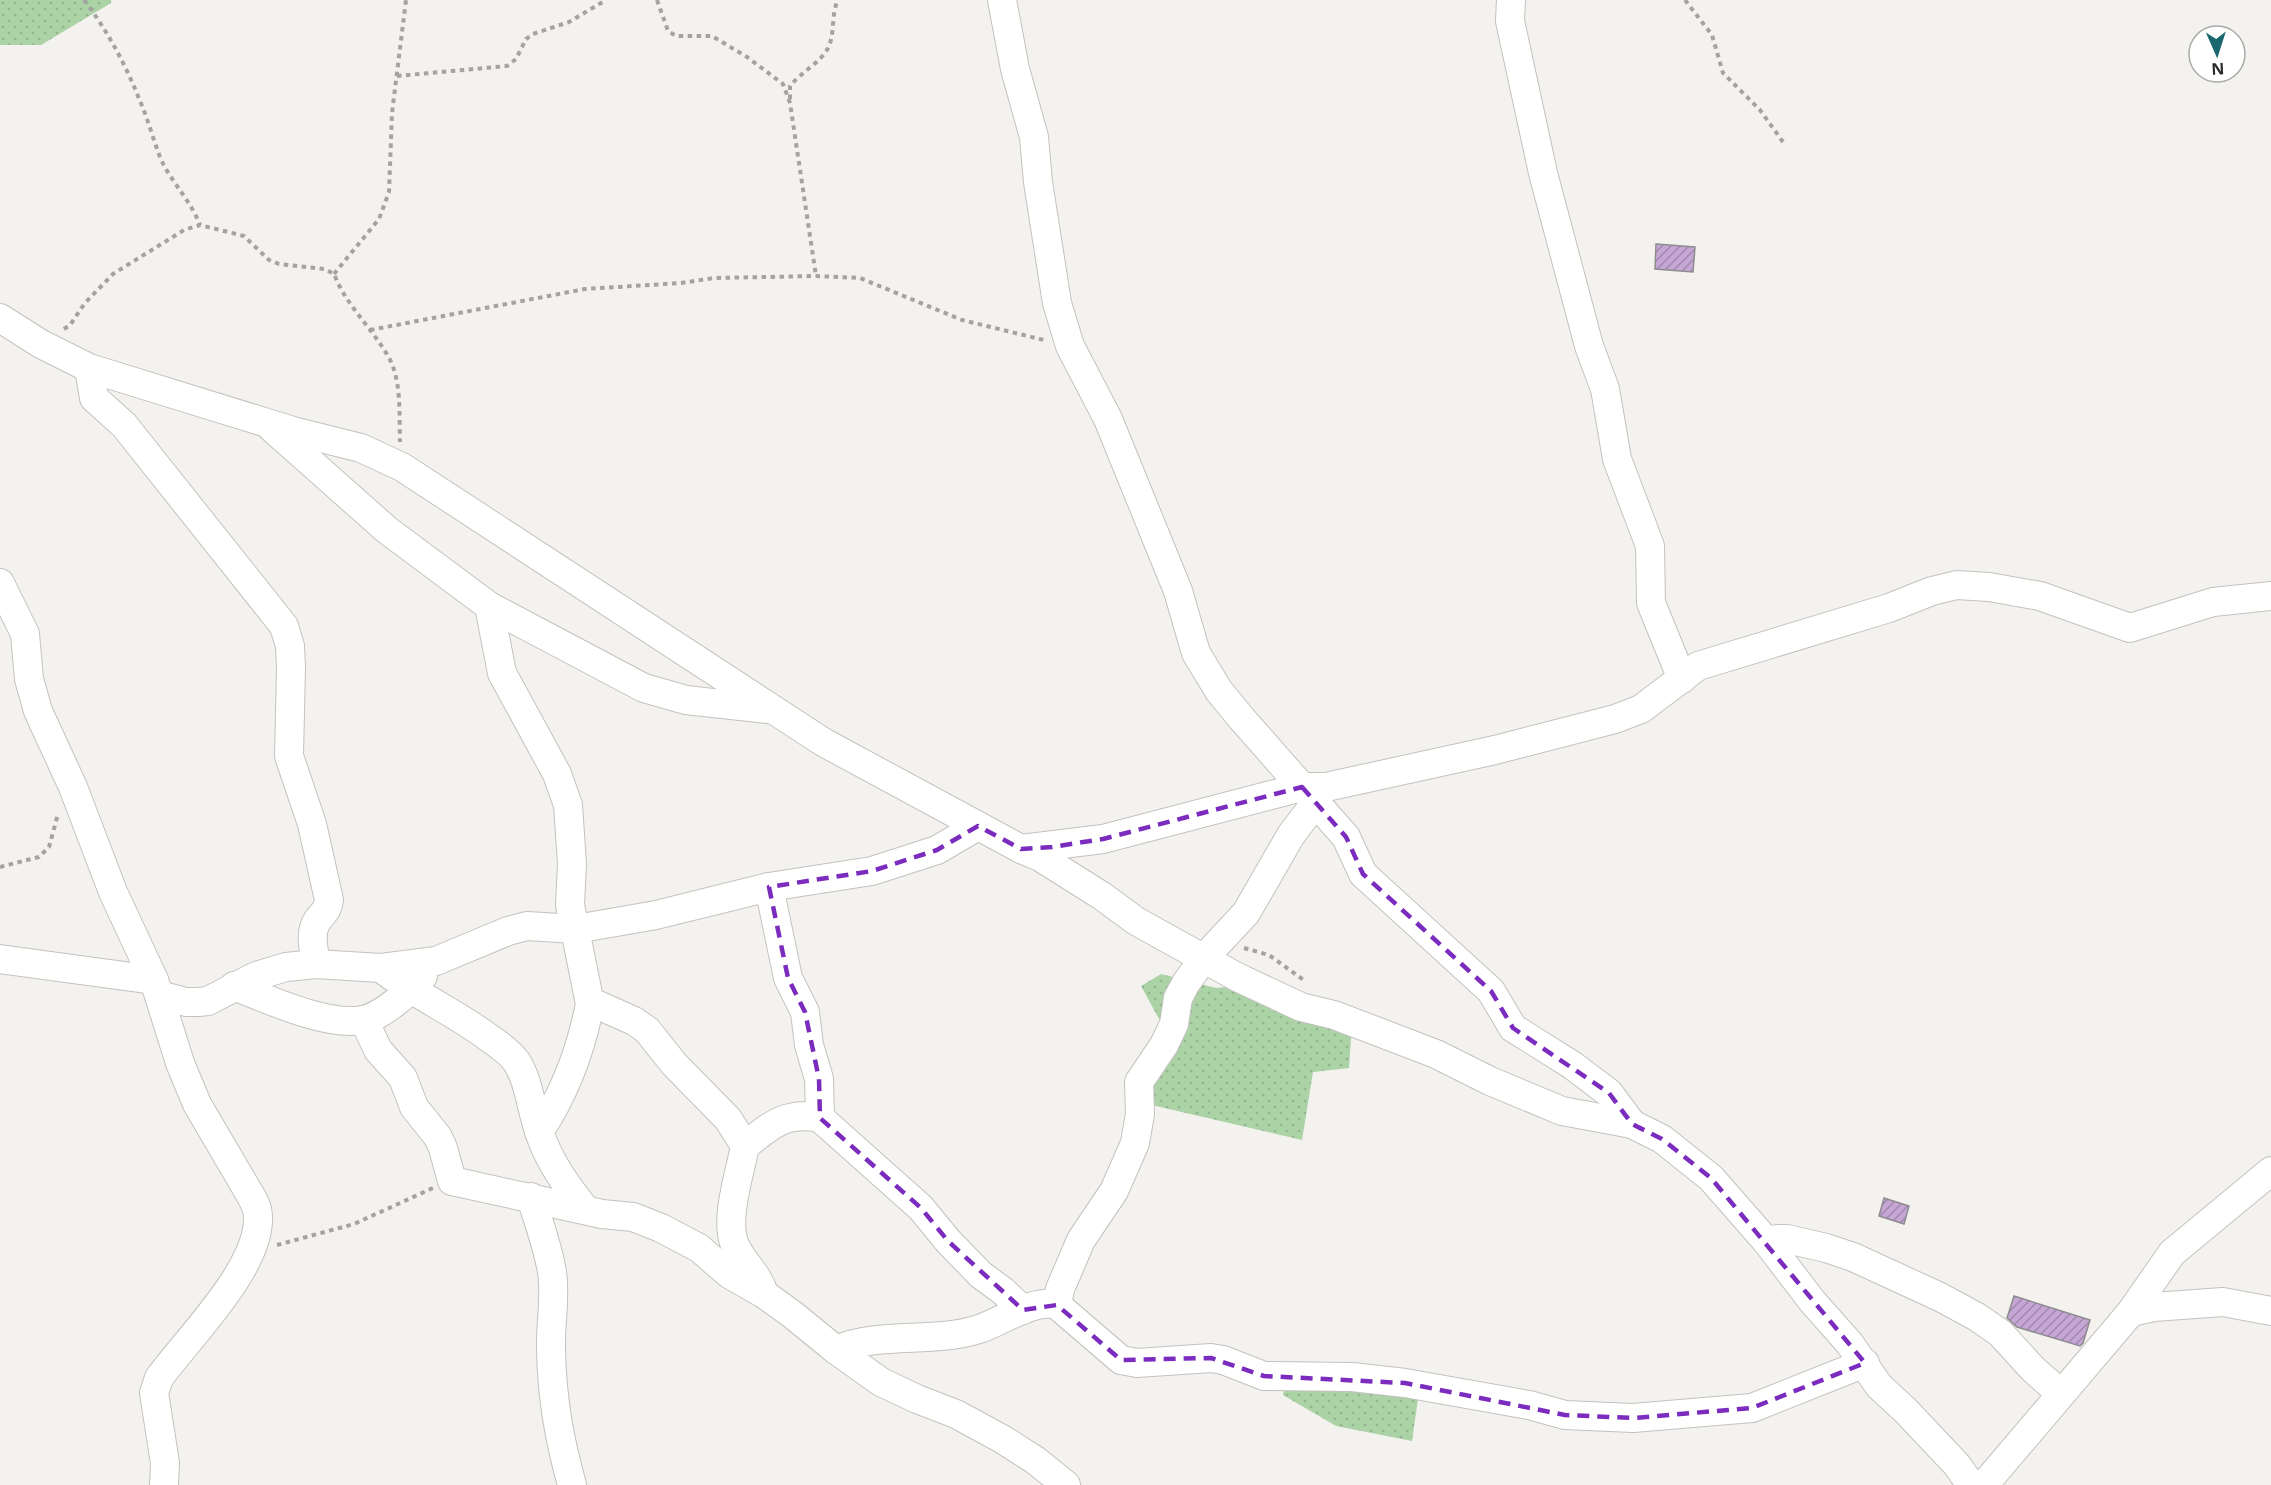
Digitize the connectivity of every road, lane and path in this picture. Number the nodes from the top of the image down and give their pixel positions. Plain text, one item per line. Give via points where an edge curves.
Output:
1 (84, 0) edge
2 (406, 0) edge
3 (606, 0) edge
4 (657, 0) edge
5 (838, 0) edge
6 (1002, 0) edge
7 (1511, 0) edge
8 (1685, 0) edge
9 (397, 76) junction
10 (790, 103) junction
11 (1783, 142) dead end
12 (200, 225) junction
13 (334, 274) junction
14 (816, 276) junction
15 (0, 318) edge
16 (370, 330) junction
17 (41, 344) junction
18 (1070, 346) junction
19 (88, 368) junction
20 (268, 424) junction
21 (402, 467) junction
22 (0, 583) edge
23 (2271, 596) edge
24 (489, 606) junction
25 (1682, 679) junction
26 (771, 709) junction
27 (68, 776) junction
28 (1309, 794) junction
29 (978, 826) junction
30 (1021, 849) junction
31 (0, 867) edge
32 (769, 887) junction
33 (576, 929) junction
34 (0, 958) edge
35 (1203, 958) junction
36 (436, 961) junction
37 (316, 964) junction
38 (381, 968) junction
39 (234, 986) junction
40 (156, 987) junction
41 (411, 990) junction
42 (590, 1004) junction
43 (364, 1020) junction
44 (819, 1118) junction
45 (1632, 1124) junction
46 (539, 1132) junction
47 (745, 1146) junction
48 (2271, 1171) edge
49 (452, 1181) junction
50 (531, 1197) junction
51 (585, 1209) junction
52 (1767, 1242) junction
53 (246, 1259) junction
54 (764, 1294) junction
55 (1057, 1305) junction
56 (1023, 1310) junction
57 (2271, 1311) edge
58 (2131, 1312) junction
59 (836, 1350) junction
60 (1864, 1364) junction
61 (2061, 1394) junction
62 (164, 1485) edge
63 (572, 1485) edge
64 (1066, 1485) edge
65 (1971, 1485) edge
66 (1984, 1485) edge

1 - 12 path via 120,56 161,160
2 - 9 path
3 - 9 path via 570,22 533,34 526,39 516,60 507,66
4 - 10 path via 668,31 676,36 712,36 783,84
5 - 10 path via 830,44 790,86
6 - 18 street via 1015,69 1034,137 1057,303
7 - 25 street via 1510,21 1543,173 1588,346 1605,389 1617,459 1650,546 1652,603
8 - 11 path via 1712,35 1723,73 1760,110
9 - 13 path via 389,192 379,219
10 - 14 path
12 - 13 path via 244,236 269,260 279,264 325,269
12 - 17 path via 184,230 113,274 70,325
13 - 16 path
14 - 16 path via 714,278 585,289
14 - 18 path via 860,278 962,320
15 - 17 street
16 - 21 path via 388,357 394,375
17 - 19 street
18 - 28 street via 1108,418 1134,481 1178,591 1196,653 1219,691
19 - 20 street
19 - 37 street via 94,398 124,425 284,626 291,668 289,756 314,831 329,900 312,936
20 - 21 street via 361,448
20 - 24 street via 387,530
21 - 26 street
22 - 27 street via 25,634 29,679 38,711
23 - 25 street via 2213,602 2130,628 2040,596 1989,586 1957,585 1728,655 1698,666
24 - 26 street via 644,688 686,700
24 - 33 street via 502,674 557,774 568,805 570,905
25 - 28 street via 1641,709 1615,718
26 - 29 street via 823,742
27 - 31 path via 49,847 39,858
27 - 40 street via 113,892
28 - 30 street via 1102,839
28 - 35 street via 1291,835 1246,913
28 - 45 street via 1346,837 1363,874 1491,991 1513,1028 1609,1094
29 - 30 street
29 - 32 street via 937,850 872,871
30 - 35 street
32 - 33 street via 656,915
32 - 44 street via 788,978 805,1012 819,1079
33 - 36 street via 527,926
33 - 42 street
34 - 40 street
35 - 45 street via 1301,1007 1334,1015 1436,1054 1562,1111
35 - 55 street via 1178,998 1174,1024 1164,1045 1139,1082 1140,1113 1135,1143 1114,1191 1081,1240
36 - 38 street
36 - 41 street
37 - 38 street
37 - 39 street via 275,969
38 - 41 street
39 - 40 street via 208,1001 198,1002 186,1002
39 - 43 street via 300,1011 335,1019
40 - 53 street via 197,1104 256,1205 256,1231
41 - 43 street
41 - 46 street via 449,1010 508,1051 523,1077
42 - 46 street via 575,1064
42 - 47 street via 647,1030 728,1119
43 - 49 street via 378,1050 404,1078 414,1107 438,1137
44 - 47 street via 806,1115 776,1122
44 - 56 street via 921,1208 981,1275
45 - 52 street via 1662,1139 1711,1178
46 - 51 street via 554,1166
47 - 54 street via 731,1219 732,1236
48 - 58 street via 2172,1253
49 - 50 street
49 - 53 path via 354,1224 268,1247
50 - 51 street
50 - 63 street via 552,1271 555,1410
51 - 54 street via 633,1217 661,1228 699,1248 729,1274
52 - 60 street
52 - 61 street via 1787,1239 1826,1248 1940,1297 2000,1333
53 - 62 street via 223,1298 159,1377 154,1393 165,1462
54 - 59 street
55 - 56 street
55 - 60 street via 1121,1360 1137,1363 1210,1358 1264,1376 1353,1377 1405,1383 1565,1415 1633,1418 1752,1408
56 - 59 street via 978,1329 871,1341
57 - 58 street via 2223,1302
58 - 61 street
59 - 64 street via 882,1382 1002,1439
60 - 65 street via 1879,1386 1957,1465
61 - 66 street

